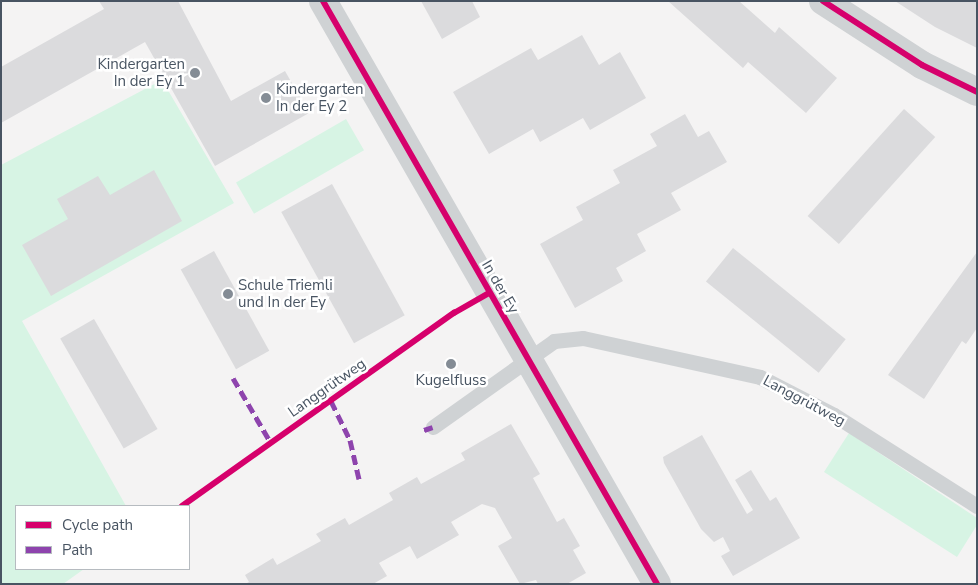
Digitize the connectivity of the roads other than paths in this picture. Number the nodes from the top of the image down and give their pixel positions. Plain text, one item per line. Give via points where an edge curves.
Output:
1 (323, 1) edge
2 (823, 1) edge
3 (977, 92) edge
4 (527, 359) junction
5 (433, 427) dead end
6 (977, 506) edge
7 (657, 584) edge

1 - 4 street, In der Ey
2 - 3 street via 922,65
4 - 5 lane, Langgrütweg
4 - 6 lane, Langgrütweg via 554,341 583,338 760,377 834,415
4 - 7 street, In der Ey

